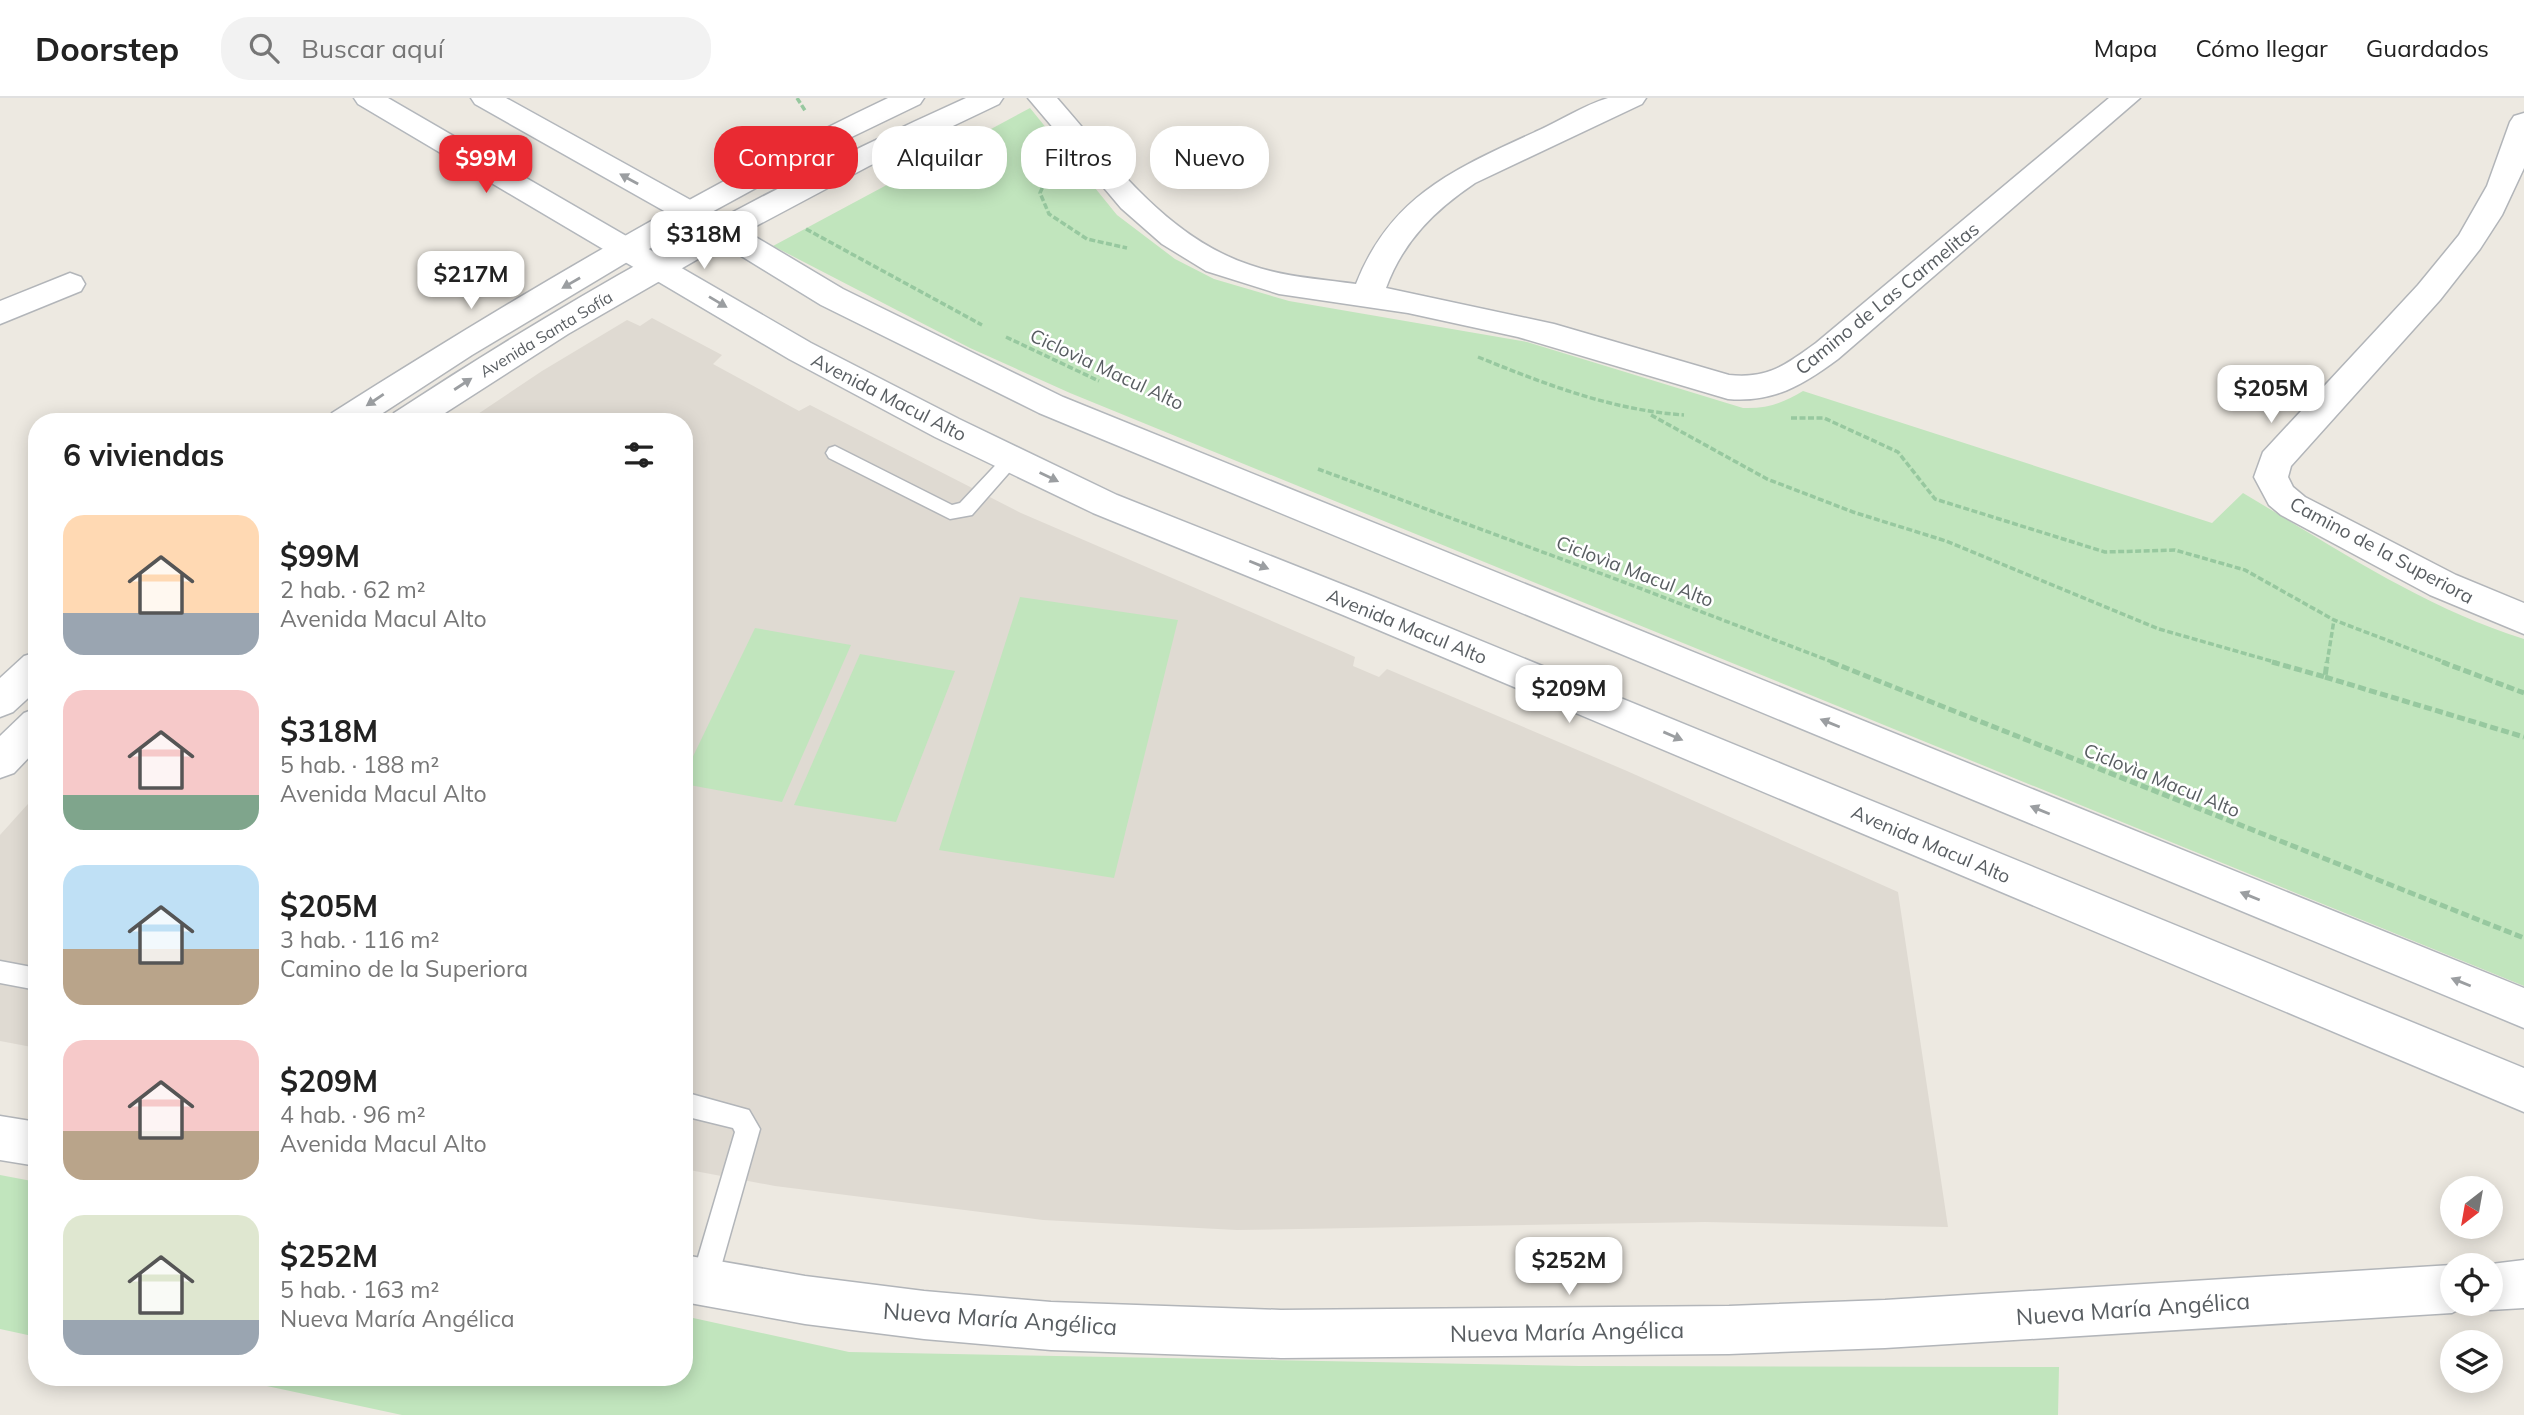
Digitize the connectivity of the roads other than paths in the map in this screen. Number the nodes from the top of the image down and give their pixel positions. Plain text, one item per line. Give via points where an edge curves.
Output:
1 (368, 98) edge
2 (485, 98) edge
3 (910, 98) edge
4 (989, 98) edge
5 (1042, 98) edge
6 (1632, 98) edge
7 (2126, 98) edge
8 (2524, 122) edge
9 (689, 212) junction
10 (734, 225) junction
11 (645, 258) junction
12 (70, 284) dead end
13 (1367, 296) junction
14 (0, 313) edge
15 (358, 413) edge
16 (420, 413) edge
17 (835, 453) dead end
18 (1012, 459) junction
19 (2524, 619) edge
20 (28, 675) edge
21 (0, 701) edge
22 (28, 733) edge
23 (0, 761) edge
24 (0, 972) edge
25 (28, 977) edge
26 (2524, 1008) edge
27 (2524, 1090) edge
28 (693, 1106) edge
29 (0, 1138) edge
30 (28, 1143) edge
31 (694, 1280) edge
32 (2524, 1284) edge
33 (2503, 1285) edge
34 (2440, 1290) edge

1 - 11 street, Avenida Macul Alto
9 -> 2 street
3 - 9 street, Avenida Santa Sofía
4 - 10 street, Avenida Santa Sofía
5 - 13 street, Camino de Las Carmelitas via 1142,213 1197,253 1263,282
6 - 13 street via 1441,191 1390,245
7 - 13 street, Camino de Las Carmelitas via 1827,351 1778,384 1763,388 1728,387 1555,333
8 - 19 street, Camino de la Superiora via 2513,163 2493,207 2463,253 2271,468 2275,486 2293,506 2443,585
9 - 10 street
9 - 11 street, Avenida Santa Sofía
10 - 11 street, Avenida Santa Sofía
26 -> 10 street via 1051,405 832,297
11 -> 15 street, Avenida Santa Sofía via 461,347
16 -> 11 street, Avenida Santa Sofía
11 -> 18 street, Avenida Macul Alto via 800,351
12 - 14 street
17 - 18 lane via 950,512 965,510
18 -> 27 street, Avenida Macul Alto via 1105,504
20 - 21 street
22 - 23 street
24 - 25 lane
28 - 31 lane via 740,1118 748,1129
29 - 30 street
31 - 34 street, Nueva María Angélica via 924,1315 1051,1326 1281,1334 1729,1330
32 - 33 street

